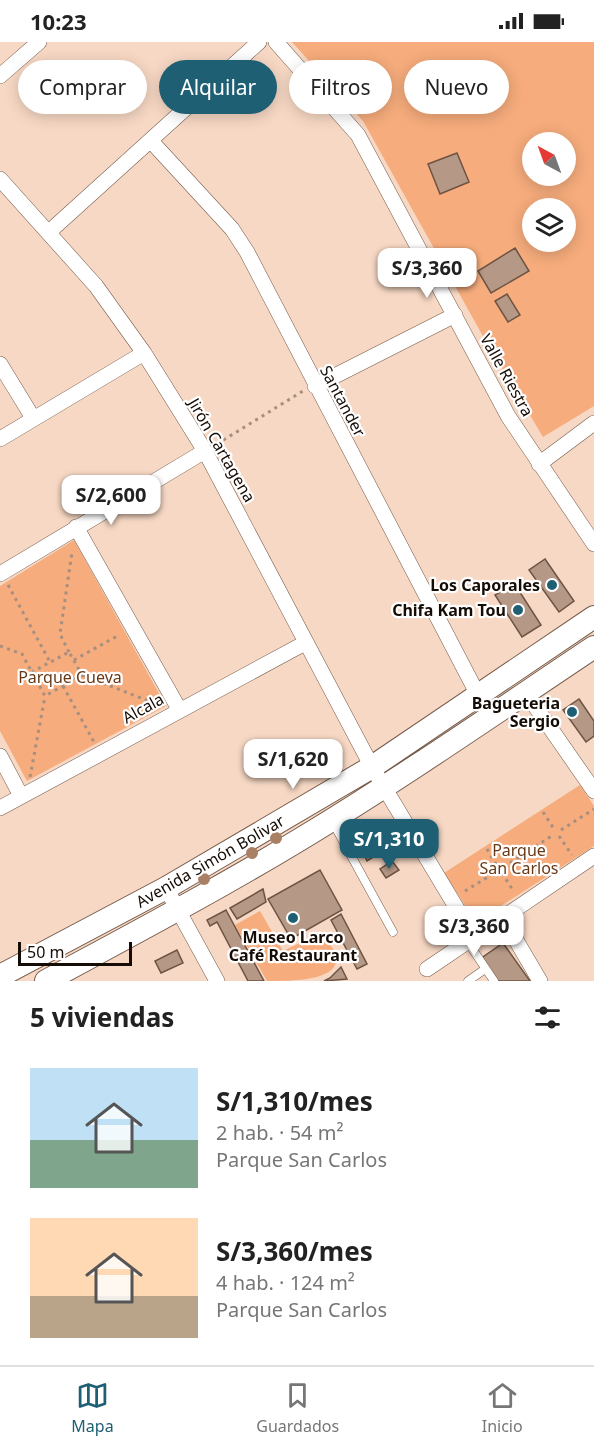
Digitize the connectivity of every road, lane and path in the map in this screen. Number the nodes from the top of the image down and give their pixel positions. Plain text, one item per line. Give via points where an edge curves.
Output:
1 (39, 42) edge
2 (259, 42) edge
3 (276, 42) edge
4 (0, 76) edge
5 (151, 141) junction
6 (0, 179) edge
7 (49, 232) junction
8 (454, 315) junction
9 (144, 353) junction
10 (0, 364) edge
11 (315, 386) junction
12 (33, 418) junction
13 (594, 423) edge
14 (0, 439) edge
15 (205, 451) junction
16 (539, 464) junction
17 (76, 527) junction
18 (594, 544) edge
19 (1, 574) edge
20 (594, 617) edge
21 (132, 628) junction
22 (305, 643) junction
23 (0, 646) edge
24 (594, 647) edge
25 (69, 652) junction
26 (74, 660) junction
27 (50, 662) junction
28 (32, 672) junction
29 (82, 675) junction
30 (63, 686) junction
31 (526, 693) junction
32 (478, 695) junction
33 (45, 696) junction
34 (177, 710) junction
35 (100, 753) junction
36 (0, 756) edge
37 (372, 767) junction
38 (384, 788) junction
39 (594, 791) edge
40 (24, 795) junction
41 (0, 808) edge
42 (594, 809) edge
43 (543, 812) dead end
44 (331, 820) junction
45 (554, 829) dead end
46 (561, 830) dead end
47 (553, 835) dead end
48 (560, 836) dead end
49 (487, 849) dead end
50 (594, 856) edge
51 (497, 866) dead end
52 (579, 866) junction
53 (504, 867) dead end
54 (496, 872) dead end
55 (502, 873) dead end
56 (166, 888) junction
57 (450, 900) junction
58 (522, 905) junction
59 (178, 910) junction
60 (503, 918) junction
61 (393, 932) dead end
62 (471, 939) junction
63 (427, 969) dead end
64 (485, 969) junction
65 (0, 976) edge
66 (46, 981) edge
67 (217, 981) edge
68 (468, 981) edge
69 (494, 981) edge
70 (540, 981) edge

1 - 4 street
2 - 5 street
3 - 8 street, Valle Riestra via 358,135
5 - 7 street
5 - 11 street, Santander via 232,229
6 - 7 street, Jirón Cartagena
7 - 9 street, Jirón Cartagena via 96,285
8 - 11 street
8 - 16 street, Valle Riestra via 508,416
9 - 12 street
9 - 15 street, Jirón Cartagena
10 - 12 street
11 - 15 path
11 - 32 street, Santander
12 - 14 street
13 - 16 street
15 - 17 street
15 - 22 street, Jirón Cartagena
16 - 18 street, Valle Riestra
17 - 19 street
17 - 21 street
17 - 25 path via 60,634
19 - 27 path
20 - 32 main road, Avenida Simón Bolivar
21 - 26 path
21 - 34 street
22 - 34 street, Alcala
22 - 37 street, Jirón Cartagena
23 - 28 path via 22,654
24 - 31 main road, Avenida Simón Bolivar
25 - 26 path
25 - 27 path
26 - 29 path
27 - 28 path
28 - 33 path
29 - 30 path
29 - 34 path
30 - 33 path
30 - 35 path
31 - 38 main road, Avenida Simón Bolivar
31 - 39 street
32 - 37 main road, Avenida Simón Bolivar
33 - 40 path
34 - 35 street, Alcala
35 - 40 street, Alcala
36 - 40 street
37 - 38 street
37 - 56 main road, Avenida Simón Bolivar
38 - 44 main road, Avenida Simón Bolivar
38 - 57 street
40 - 41 street, Alcala
42 - 46 path
43 - 45 path
44 - 59 main road, Avenida Simón Bolivar
44 - 61 lane
47 - 53 path
48 - 52 path
49 - 51 path
50 - 52 street
52 - 58 street
54 - 57 path
55 - 58 path
56 - 59 street
56 - 65 main road, Avenida Simón Bolivar
57 - 62 street
58 - 60 street
59 - 66 main road, Avenida Simón Bolivar
59 - 67 street
60 - 62 street
60 - 70 street
62 - 63 street
62 - 64 lane
64 - 68 lane
64 - 69 lane

